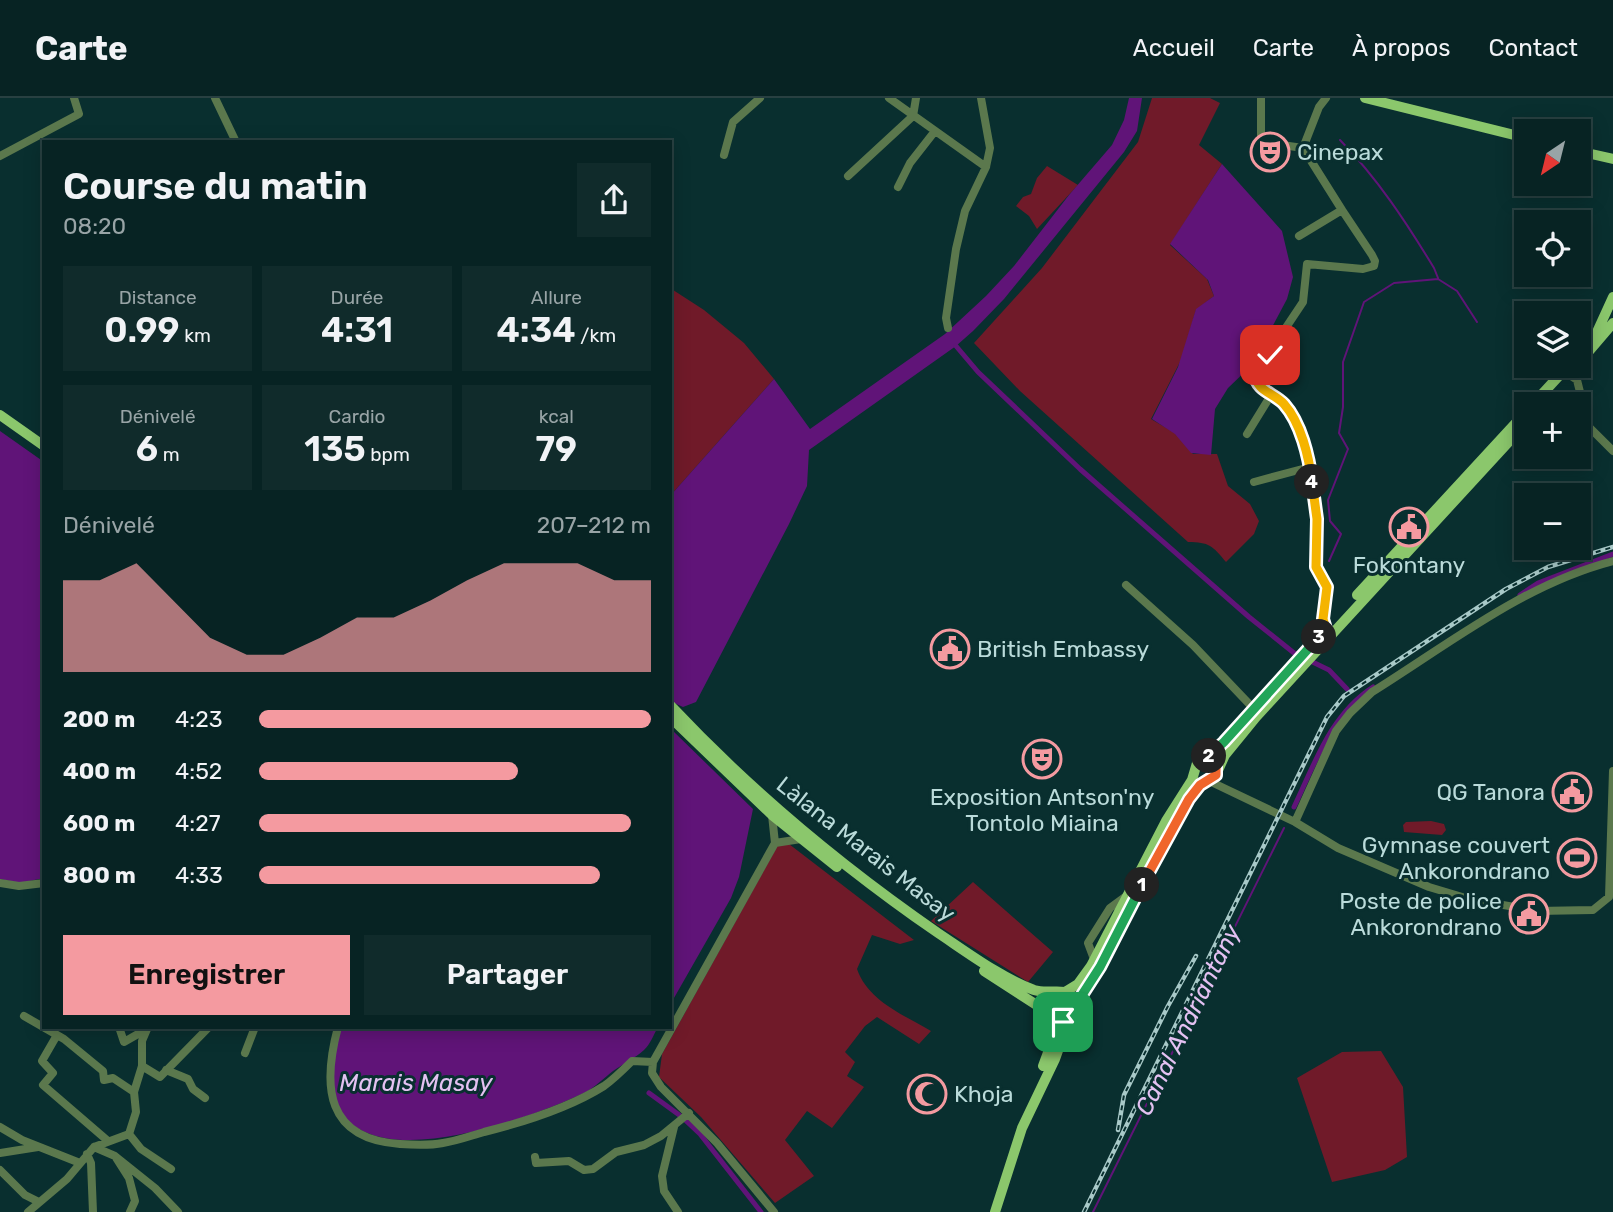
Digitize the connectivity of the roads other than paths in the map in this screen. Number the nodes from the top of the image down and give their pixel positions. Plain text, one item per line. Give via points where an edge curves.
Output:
1 (74, 98) edge
2 (215, 98) edge
3 (761, 98) edge
4 (889, 98) edge
5 (916, 98) edge
6 (981, 98) edge
7 (1261, 98) edge
8 (1326, 98) edge
9 (1365, 98) edge
10 (913, 116) junction
11 (935, 131) junction
12 (1514, 135) edge
13 (235, 140) edge
14 (1303, 148) junction
15 (1591, 154) edge
16 (724, 155) dead end
17 (0, 156) edge
18 (1613, 159) edge
19 (986, 167) junction
20 (848, 176) dead end
21 (898, 187) dead end
22 (1342, 210) junction
23 (1299, 236) dead end
24 (1612, 303) edge
25 (1613, 323) edge
26 (948, 328) dead end
27 (1591, 340) edge
28 (1591, 347) edge
29 (1560, 378) edge
30 (1563, 378) edge
31 (1574, 378) edge
32 (1546, 392) edge
33 (1552, 392) edge
34 (1271, 395) junction
35 (0, 415) edge
36 (0, 424) edge
37 (1514, 425) edge
38 (1247, 434) dead end
39 (1514, 436) edge
40 (42, 445) edge
41 (1613, 451) edge
42 (42, 453) edge
43 (1310, 467) junction
44 (1254, 481) dead end
45 (1613, 561) edge
46 (1126, 585) dead end
47 (1326, 629) junction
48 (1304, 659) junction
49 (672, 707) edge
50 (1254, 709) junction
51 (672, 719) edge
52 (1207, 757) junction
53 (1218, 769) junction
54 (1195, 771) junction
55 (1613, 771) edge
56 (1207, 780) junction
57 (1232, 793) junction
58 (772, 815) junction
59 (1295, 822) junction
60 (801, 839) junction
61 (775, 843) junction
62 (0, 883) edge
63 (42, 883) edge
64 (1062, 992) junction
65 (1078, 1004) junction
66 (1050, 1014) junction
67 (24, 1016) dead end
68 (1072, 1019) junction
69 (42, 1026) edge
70 (672, 1028) edge
71 (47, 1029) edge
72 (120, 1029) edge
73 (207, 1029) edge
74 (254, 1029) edge
75 (338, 1029) edge
76 (671, 1029) edge
77 (140, 1034) edge
78 (57, 1035) junction
79 (245, 1054) dead end
80 (653, 1062) junction
81 (142, 1066) junction
82 (166, 1070) junction
83 (134, 1092) junction
84 (205, 1098) dead end
85 (687, 1114) junction
86 (676, 1125) junction
87 (0, 1127) edge
88 (129, 1134) junction
89 (108, 1141) junction
90 (38, 1147) junction
91 (94, 1147) junction
92 (0, 1153) edge
93 (87, 1154) junction
94 (115, 1156) junction
95 (535, 1157) dead end
96 (80, 1163) junction
97 (0, 1170) edge
98 (172, 1170) dead end
99 (39, 1202) junction
100 (28, 1212) edge
101 (93, 1212) edge
102 (130, 1212) edge
103 (178, 1212) edge
104 (678, 1212) edge
105 (774, 1212) edge
106 (988, 1212) edge
107 (995, 1212) edge

1 - 17 street via 79,114
2 - 13 street
3 - 16 street via 733,122
4 - 10 street
5 - 10 street
6 - 19 street via 990,148
7 - 14 street via 1261,142
8 - 14 street
9 - 12 main road
10 - 11 street
10 - 20 street
11 - 19 street
11 - 21 street
14 - 22 street
15 - 18 main road
19 - 26 street via 965,211 956,248
22 - 23 street
22 - 34 street via 1372,255 1374,266 1307,264 1303,302 1255,374 1258,386
24 - 27 main road
25 - 28 main road
29 - 32 main road
30 - 33 main road
31 - 41 street via 1585,423
34 - 38 street
34 - 43 street via 1295,420
35 - 40 main road
36 - 42 main road
37 - 47 main road
39 - 48 main road
43 - 44 street
43 - 47 street via 1317,519 1316,567 1327,587
45 - 59 street via 1529,593 1372,692 1336,731
46 - 50 street via 1194,645
47 - 48 main road
48 - 50 main road
48 - 53 main road via 1240,735
49 - 64 main road, Làlana Marais Masay via 762,795 858,876 991,967 1033,990
50 - 52 main road
51 - 58 main road, Làlana Marais Masay
52 - 53 main road
52 - 54 main road via 1198,761
53 - 56 main road via 1215,777
53 - 57 street
54 - 56 main road
54 - 64 main road via 1094,959 1078,984
55 - 59 street via 1609,897 1593,910 1537,911 1459,897 1338,848
56 - 57 street
56 - 65 main road via 1189,799
57 - 59 street
58 - 60 main road, Làlana Marais Masay
58 - 61 street
60 - 61 street
60 - 66 main road, Làlana Marais Masay via 921,930
61 - 70 street
62 - 63 street
64 - 65 main road via 1073,995
64 - 66 main road via 1049,1001
65 - 68 main road
66 - 68 main road via 1063,1022
66 - 106 main road via 1054,1039 1009,1143
67 - 69 street
68 - 107 main road via 1022,1128
71 - 78 street
72 - 77 street via 124,1042
73 - 82 street
74 - 79 street
75 - 80 street via 330,1069 331,1095 341,1118 358,1135 378,1142 442,1143 513,1125 585,1097 632,1062
76 - 80 street
77 - 81 street
78 - 83 street via 103,1071 104,1080 113,1078
78 - 89 street via 42,1060 53,1073 43,1085
80 - 85 street via 652,1073 661,1087
81 - 82 street via 160,1077
81 - 83 street
82 - 84 street via 188,1080
83 - 88 street via 136,1112
85 - 86 street
85 - 105 street
86 - 95 street via 644,1145 616,1152 593,1169 569,1161 536,1163
86 - 104 street via 662,1175 664,1191
87 - 90 street
88 - 89 street
88 - 98 street via 141,1149
89 - 91 street
90 - 92 street
90 - 96 street
91 - 93 street
91 - 94 street
93 - 96 street
93 - 101 street
94 - 102 street via 129,1178 135,1201
94 - 103 street
96 - 99 street
97 - 99 street
99 - 100 street

